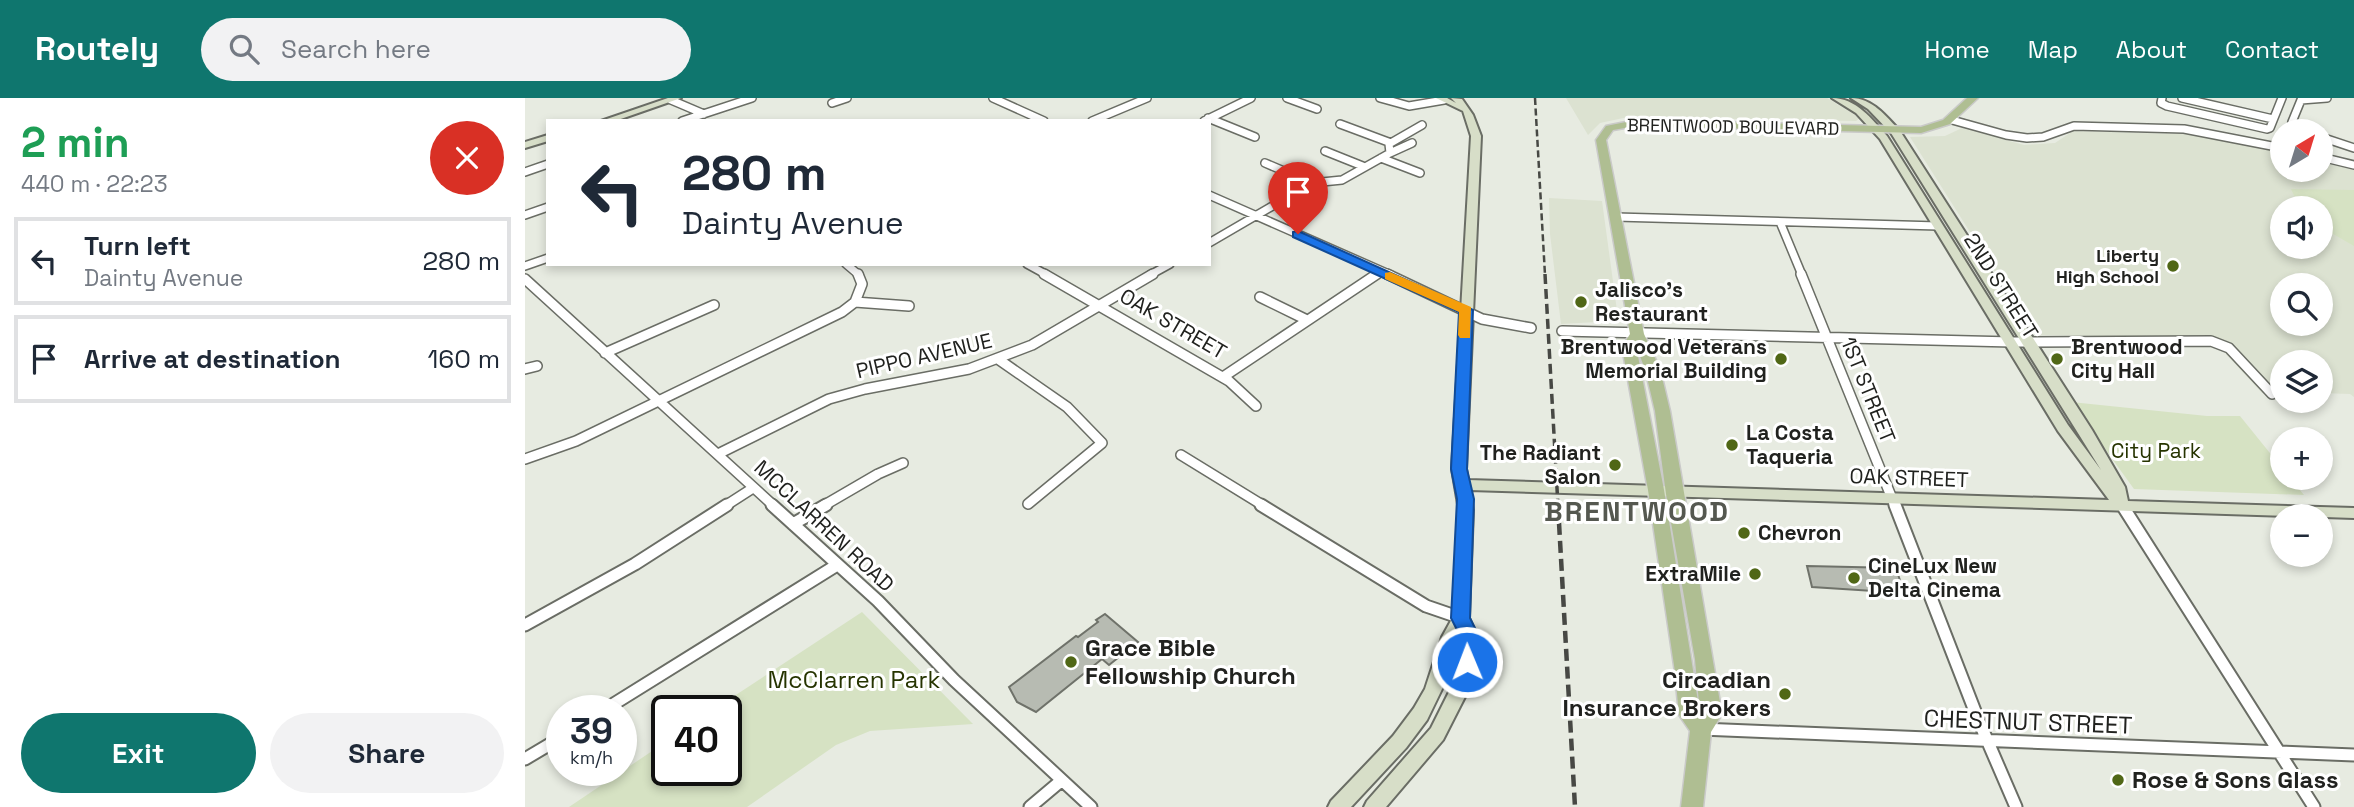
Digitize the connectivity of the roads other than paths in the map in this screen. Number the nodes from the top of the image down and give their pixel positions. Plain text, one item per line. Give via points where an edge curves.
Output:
1 (752, 98) edge
2 (847, 98) edge
3 (993, 98) edge
4 (1147, 98) edge
5 (1251, 98) edge
6 (1287, 98) edge
7 (1380, 98) edge
8 (1455, 98) edge
9 (1836, 98) edge
10 (1855, 98) edge
11 (1973, 98) edge
12 (2162, 98) edge
13 (2182, 98) edge
14 (2327, 98) edge
15 (674, 99) edge
16 (1442, 99) edge
17 (2280, 99) edge
18 (832, 103) dead end
19 (1317, 109) dead end
20 (1465, 111) junction
21 (704, 114) junction
22 (611, 119) edge
23 (688, 119) edge
24 (1040, 119) edge
25 (1098, 119) edge
26 (1208, 119) edge
27 (2270, 119) edge
28 (2273, 119) edge
29 (2293, 119) edge
30 (1952, 120) junction
31 (1211, 122) edge
32 (1341, 124) dead end
33 (1422, 125) dead end
34 (2270, 128) edge
35 (1878, 130) junction
36 (1895, 131) junction
37 (1255, 137) dead end
38 (546, 139) edge
39 (2333, 142) edge
40 (1391, 143) junction
41 (1412, 143) dead end
42 (525, 145) edge
43 (2270, 146) edge
44 (2354, 148) edge
45 (1325, 151) dead end
46 (1389, 153) junction
47 (1381, 158) junction
48 (2333, 160) edge
49 (1265, 163) dead end
50 (546, 165) edge
51 (2354, 165) edge
52 (1365, 167) junction
53 (525, 172) edge
54 (1420, 173) dead end
55 (1312, 183) junction
56 (1211, 196) edge
57 (546, 208) edge
58 (525, 215) edge
59 (1258, 216) junction
60 (1616, 217) junction
61 (1780, 222) junction
62 (1938, 226) junction
63 (1211, 242) edge
64 (1957, 255) junction
65 (546, 259) edge
66 (525, 266) edge
67 (848, 266) edge
68 (1031, 266) edge
69 (1167, 266) edge
70 (1984, 271) junction
71 (1380, 272) junction
72 (525, 279) edge
73 (1260, 297) dead end
74 (855, 302) junction
75 (714, 305) dead end
76 (1099, 305) junction
77 (909, 306) dead end
78 (1466, 310) junction
79 (1307, 320) junction
80 (1531, 328) dead end
81 (1562, 331) dead end
82 (1637, 334) junction
83 (1826, 337) junction
84 (2012, 342) junction
85 (2028, 342) junction
86 (605, 353) junction
87 (997, 359) junction
88 (537, 366) dead end
89 (525, 369) edge
90 (1223, 377) junction
91 (2270, 392) edge
92 (660, 401) junction
93 (1256, 406) dead end
94 (718, 454) junction
95 (1181, 455) dead end
96 (525, 459) edge
97 (903, 463) dead end
98 (1462, 485) junction
99 (753, 488) junction
100 (1665, 490) junction
101 (1892, 498) junction
102 (1028, 504) dead end
103 (2122, 505) junction
104 (2354, 513) edge
105 (793, 524) junction
106 (837, 565) junction
107 (1461, 618) junction
108 (525, 625) edge
109 (628, 695) edge
110 (1701, 729) junction
111 (1989, 742) junction
112 (546, 747) edge
113 (2280, 752) junction
114 (2354, 755) edge
115 (525, 760) edge
116 (1062, 780) junction
117 (1030, 807) edge
118 (1091, 807) edge
119 (1338, 807) edge
120 (1374, 807) edge
121 (1692, 807) edge
122 (2016, 807) edge
123 (2314, 807) edge

1 - 21 street
2 - 18 street
3 - 24 street
4 - 25 street
5 - 26 street
6 - 19 street
7 - 16 street via 1409,106
8 - 20 street
9 - 35 street, 2ND STREET via 1859,111
10 - 36 street, 2ND STREET
11 - 30 main road
12 - 34 street via 2167,106
13 - 27 street
14 - 29 street via 2301,100
15 - 21 street
15 - 22 street
16 - 20 street
17 - 28 street
20 - 78 street via 1476,136
21 - 23 street
30 - 36 main road, BRENTWOOD BOULEVARD via 1930,129
30 - 43 street via 2026,138 2045,137 2074,126 2184,128
31 - 37 street
32 - 40 street
33 - 40 street
35 - 36 main road, BRENTWOOD BOULEVARD
35 - 60 main road, BRENTWOOD BOULEVARD via 1636,123 1610,128 1601,140
35 - 62 street, 2ND STREET
36 - 70 street, 2ND STREET
38 - 42 street
39 - 44 street
40 - 46 street
41 - 46 street
45 - 52 street
46 - 47 street
47 - 52 street
47 - 54 street
48 - 51 street
49 - 55 street
50 - 53 street
52 - 55 street via 1342,180
55 - 59 street
56 - 59 street
57 - 58 street
59 - 63 street
59 - 71 street
60 - 61 street
60 - 82 main road, BRENTWOOD BOULEVARD
61 - 62 street
61 - 83 street, 1ST STREET
62 - 64 street, 2ND STREET
64 - 70 street
64 - 84 street, 2ND STREET
65 - 66 street
67 - 74 street via 862,284
68 - 76 street, OAK STREET
69 - 76 street, PIPPO AVENUE
70 - 85 street, 2ND STREET
71 - 78 street
71 - 79 street
72 - 86 street, MCCLARREN ROAD
73 - 79 street
74 - 77 street
74 - 92 street via 820,325
75 - 86 street
76 - 87 street, PIPPO AVENUE via 1032,345
76 - 90 street, OAK STREET
78 - 80 street via 1482,319
78 - 98 street
79 - 90 street
81 - 82 street
82 - 83 street
82 - 100 main road, BRENTWOOD BOULEVARD via 1646,348 1659,399
83 - 84 street
83 - 101 street, 1ST STREET
84 - 85 street
84 - 103 street, 2ND STREET via 2063,428
85 - 91 street via 2211,341 2229,348
85 - 103 street, 2ND STREET via 2118,487
86 - 92 street, MCCLARREN ROAD
87 - 94 street, PIPPO AVENUE via 829,399
87 - 102 street via 1070,407 1103,443
88 - 89 street
90 - 93 street, OAK STREET
92 - 94 street, MCCLARREN ROAD
92 - 96 street via 576,441
94 - 99 street, MCCLARREN ROAD
95 - 107 street via 1426,606
97 - 105 street
98 - 100 street, OAK STREET
98 - 107 street via 1466,510
99 - 105 street, MCCLARREN ROAD
99 - 108 street via 635,564
100 - 101 street, OAK STREET
100 - 110 main road, BRENTWOOD BOULEVARD via 1689,715
101 - 103 street, OAK STREET
101 - 111 street, 1ST STREET
103 - 104 street, OAK STREET
103 - 113 street, 2ND STREET
105 - 106 street, MCCLARREN ROAD
106 - 109 street
106 - 116 street, MCCLARREN ROAD
107 - 119 street via 1449,635 1437,679 1415,721
107 - 120 street via 1471,640 1462,685 1437,734
110 - 111 street, CHESTNUT STREET
110 - 121 main road
111 - 113 street, CHESTNUT STREET
111 - 122 street, 1ST STREET
112 - 115 street
113 - 114 street, CHESTNUT STREET
113 - 123 street, 2ND STREET
116 - 117 street
116 - 118 street, MCCLARREN ROAD

